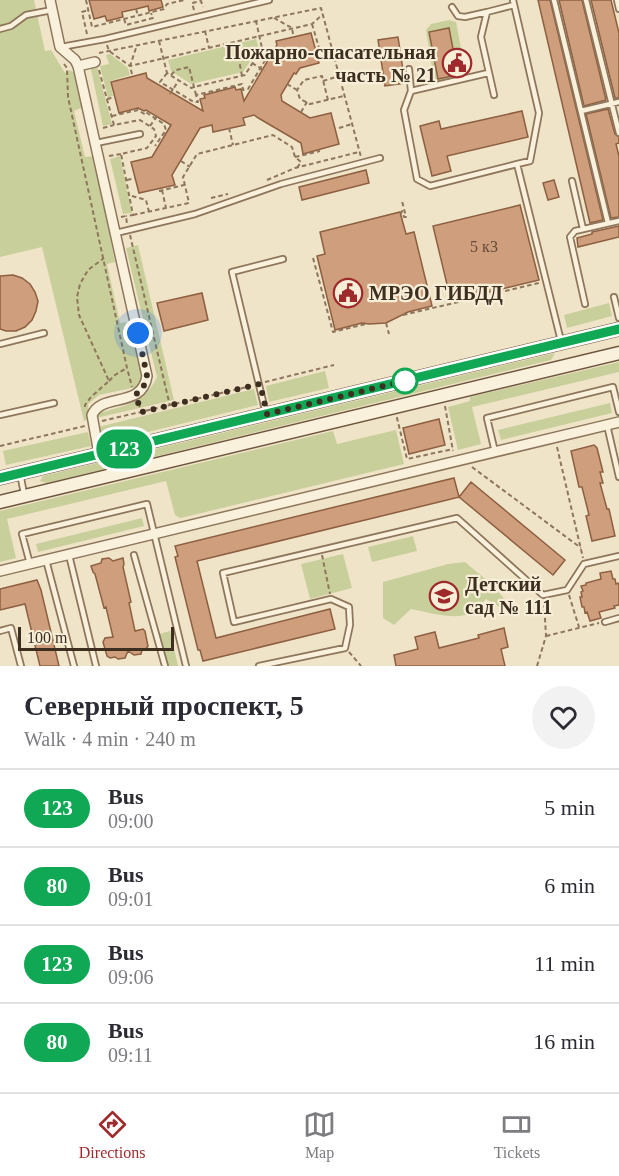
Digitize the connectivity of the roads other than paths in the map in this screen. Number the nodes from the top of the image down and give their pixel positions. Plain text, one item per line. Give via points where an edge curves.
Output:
1 (50, 0) edge
2 (269, 0) edge
3 (554, 0) edge
4 (586, 0) edge
5 (617, 0) edge
6 (514, 2) edge
7 (452, 7) dead end
8 (619, 9) edge
9 (52, 10) junction
10 (487, 12) junction
11 (0, 29) edge
12 (60, 47) junction
13 (96, 59) road end
14 (78, 66) junction
15 (409, 69) dead end
16 (488, 73) junction
17 (411, 91) junction
18 (494, 95) dead end
19 (619, 102) edge
20 (612, 104) junction
21 (581, 111) junction
22 (619, 133) edge
23 (140, 134) dead end
24 (96, 143) junction
25 (380, 158) dead end
26 (517, 164) junction
27 (572, 181) dead end
28 (619, 221) edge
29 (608, 223) junction
30 (583, 229) junction
31 (116, 233) junction
32 (283, 259) dead end
33 (614, 297) dead end
34 (585, 303) dead end
35 (619, 318) edge
36 (619, 329) edge
37 (44, 333) dead end
38 (561, 343) junction
39 (0, 344) edge
40 (619, 353) edge
41 (567, 366) junction
42 (54, 403) dead end
43 (619, 412) edge
44 (267, 414) junction
45 (0, 415) edge
46 (619, 422) edge
47 (607, 425) junction
48 (495, 452) junction
49 (99, 454) junction
50 (20, 473) junction
51 (1, 475) edge
52 (619, 477) edge
53 (24, 496) junction
54 (0, 502) edge
55 (155, 534) junction
56 (69, 555) junction
57 (134, 555) dead end
58 (619, 556) edge
59 (46, 560) junction
60 (30, 564) junction
61 (0, 572) edge
62 (619, 618) edge
63 (605, 622) road end
64 (0, 631) edge
65 (21, 666) edge
66 (74, 666) edge
67 (96, 666) edge
68 (165, 666) edge
69 (186, 666) edge
70 (259, 666) edge

1 - 9 street
2 - 12 lane
3 - 21 lane
4 - 20 lane
5 - 8 lane
6 - 10 lane
6 - 26 lane via 539,112 530,161
7 - 10 lane via 458,16 465,17
9 - 11 lane via 26,15
9 - 12 street
10 - 16 lane via 481,37
12 - 14 street
13 - 14 street
14 - 24 street
15 - 17 lane
16 - 17 lane
16 - 18 lane
17 - 26 lane via 404,110 417,178 430,186
19 - 20 lane
20 - 21 lane
20 - 22 lane
21 - 29 lane
23 - 24 lane
24 - 31 street
25 - 31 lane via 281,184 195,214
26 - 38 lane
27 - 30 lane
28 - 29 lane
29 - 30 lane
30 - 34 lane via 570,237
31 - 49 street via 147,376 135,395 94,410 90,424
32 - 44 lane via 232,272
33 - 35 lane
36 - 38 main road
37 - 39 lane
38 - 41 main road
38 - 44 main road
40 - 41 main road
41 - 53 main road
42 - 45 lane
43 - 48 lane via 613,387 487,418
44 - 49 main road
46 - 47 street
47 - 48 street
47 - 52 lane
48 - 55 street
49 - 50 main road
50 - 51 main road
50 - 53 lane
53 - 54 main road
55 - 56 street
55 - 60 lane via 147,504 136,506 22,534
55 - 69 lane
56 - 59 street
56 - 67 lane
57 - 68 lane
58 - 70 lane via 584,564 567,590 543,595 457,518 223,573 234,622 331,599 349,607 345,648
59 - 60 street
59 - 66 lane
60 - 61 street
62 - 63 lane
64 - 65 lane via 11,628

